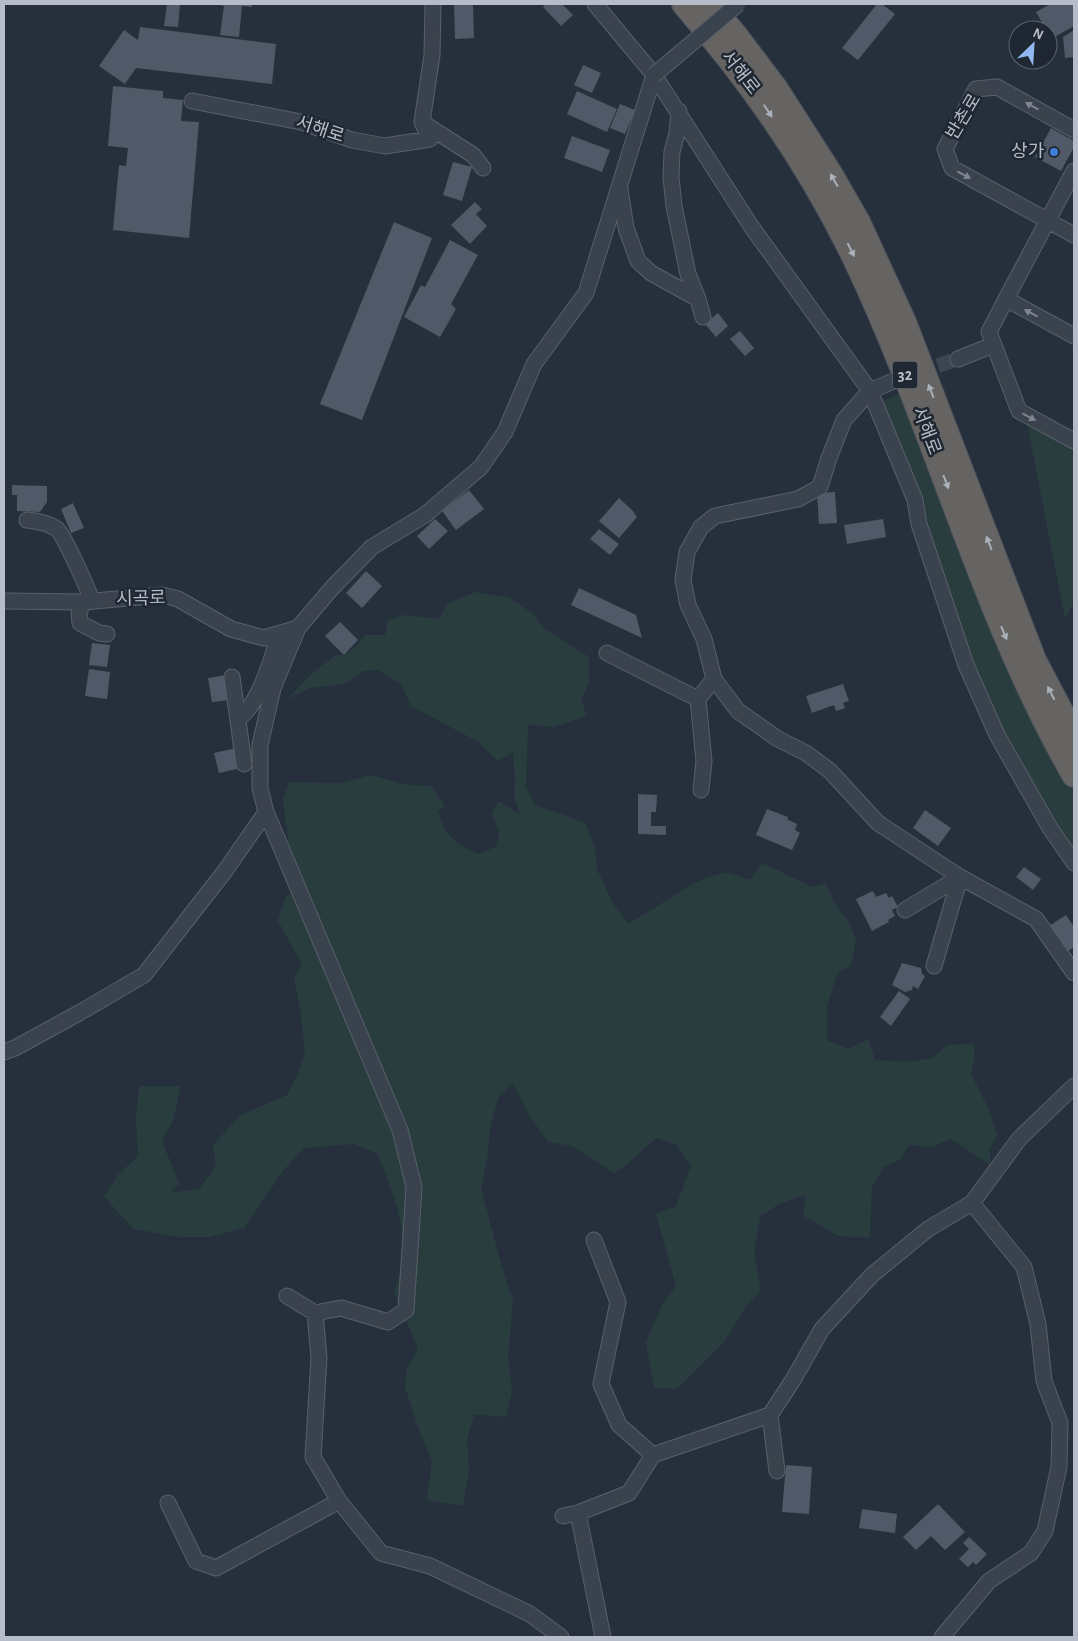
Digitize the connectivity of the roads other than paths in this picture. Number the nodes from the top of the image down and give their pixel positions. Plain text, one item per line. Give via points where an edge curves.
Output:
1 (432, 4) edge
2 (595, 4) edge
3 (684, 4) edge
4 (709, 4) edge
5 (738, 4) edge
6 (654, 75) junction
7 (192, 101) dead end
8 (679, 111) junction
9 (422, 122) junction
10 (1074, 130) edge
11 (483, 168) dead end
12 (1074, 171) edge
13 (620, 185) junction
14 (1048, 220) junction
15 (1074, 235) edge
16 (698, 299) junction
17 (1006, 299) junction
18 (703, 317) dead end
19 (1074, 336) edge
20 (993, 345) junction
21 (958, 359) tunnel mouth
22 (898, 379) dead end
23 (870, 391) junction
24 (1074, 441) edge
25 (27, 520) dead end
26 (4, 600) edge
27 (87, 602) junction
28 (298, 628) junction
29 (280, 633) junction
30 (107, 634) dead end
31 (608, 654) dead end
32 (232, 677) dead end
33 (714, 679) junction
34 (698, 699) junction
35 (238, 720) junction
36 (1074, 736) edge
37 (244, 764) dead end
38 (1074, 775) edge
39 (700, 790) dead end
40 (266, 812) junction
41 (1074, 863) edge
42 (960, 877) junction
43 (905, 910) dead end
44 (934, 966) dead end
45 (1074, 973) edge
46 (4, 1052) edge
47 (1074, 1086) edge
48 (972, 1204) junction
49 (594, 1240) dead end
50 (287, 1296) dead end
51 (315, 1313) junction
52 (770, 1415) junction
53 (654, 1455) junction
54 (778, 1471) dead end
55 (339, 1501) junction
56 (168, 1503) dead end
57 (578, 1513) junction
58 (563, 1516) dead end
59 (560, 1637) edge
60 (603, 1637) edge
61 (942, 1637) edge

1 - 9 street, 서해로 via 432,55
2 - 6 street
3 -> 38 highway, 서해로 / 32 via 749,83 829,207 890,336 1005,635 1051,735
36 -> 4 highway, 서해로 / 32 via 1034,660 904,322 858,222 776,89
5 - 6 street, bridge
6 - 8 street
6 - 13 street
7 - 9 street, 서해로 via 301,122 352,140 384,146 430,139
8 - 16 street via 671,177 688,274
8 - 23 street via 751,226
9 - 11 street via 473,155
10 -> 14 street, 반촌로 via 997,87 976,89 945,148 952,168
12 - 14 street
13 - 16 street via 626,228 638,261 651,274
13 - 28 street via 586,293 534,364 506,432 481,468 425,515 372,547
14 - 15 street, 반촌로
14 - 17 street
16 - 18 street
19 -> 17 street
17 - 20 street via 989,332
20 - 21 street
20 -> 24 street via 1019,411
22 - 23 street
23 - 33 street via 844,420 820,487 798,499 714,516 701,527 687,552 683,580 688,605 704,639
23 - 41 street via 915,500 919,524 966,665 997,735 1050,828
25 - 27 street via 57,529 64,538
26 - 27 street, 시곡로
27 - 29 street, 시곡로 via 162,595 178,600 231,629 264,638
27 - 30 street via 79,613 80,623
28 - 29 street, 시곡로
28 - 40 street via 273,688 260,745 260,788
29 - 35 street via 254,701
31 - 34 street
32 - 35 street
33 - 34 street
33 - 42 street via 738,711 778,739 806,753 830,771 878,822
34 - 39 street via 704,761
35 - 37 street
40 - 46 street via 225,871 144,975 79,1014
40 - 51 street via 400,1130 414,1187 406,1310 388,1322 341,1308
42 - 43 street
42 - 44 street
42 - 45 street via 1036,919
47 - 48 street via 1019,1139
48 - 52 street via 928,1229 872,1275 822,1329
48 - 61 street via 1024,1267 1038,1324 1044,1381 1060,1423 1059,1467 1045,1531 1030,1553 989,1581
49 - 53 street via 618,1302 601,1384 619,1425
50 - 51 street
51 - 55 street via 319,1358 313,1457
52 - 53 street
52 - 54 street
53 - 57 street via 629,1493
55 - 56 street via 216,1568 196,1561
55 - 59 street via 381,1553 430,1566 530,1614
57 - 58 street
57 - 60 street

